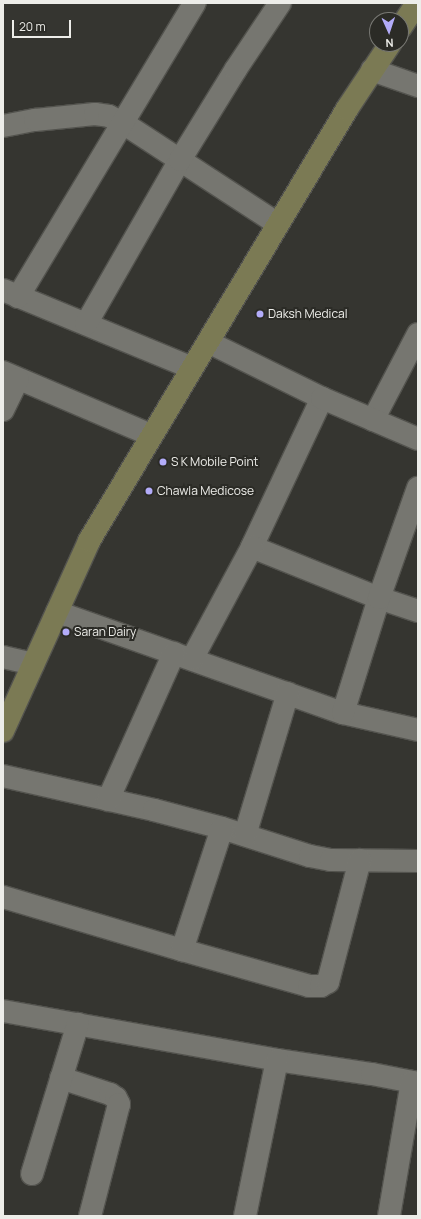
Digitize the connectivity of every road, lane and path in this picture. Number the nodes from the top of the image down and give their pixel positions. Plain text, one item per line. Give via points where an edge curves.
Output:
1 (195, 3) edge
2 (280, 3) edge
3 (417, 3) edge
4 (409, 15) edge
5 (384, 52) edge
6 (372, 70) junction
7 (418, 86) edge
8 (123, 122) junction
9 (3, 126) edge
10 (180, 160) junction
11 (278, 224) junction
12 (11, 293) edge
13 (86, 324) junction
14 (418, 334) edge
15 (208, 342) junction
16 (192, 368) junction
17 (11, 375) edge
18 (322, 398) junction
19 (3, 410) edge
20 (373, 420) junction
21 (151, 435) junction
22 (418, 440) edge
23 (418, 488) edge
24 (252, 547) junction
25 (379, 598) junction
26 (418, 611) edge
27 (57, 612) junction
28 (183, 656) junction
29 (3, 657) edge
30 (33, 664) junction
31 (288, 693) junction
32 (343, 713) junction
33 (418, 730) edge
34 (3, 731) edge
35 (3, 776) edge
36 (108, 800) junction
37 (222, 828) junction
38 (245, 835) junction
39 (360, 860) junction
40 (418, 861) edge
41 (3, 897) edge
42 (182, 950) junction
43 (3, 1010) edge
44 (78, 1024) junction
45 (277, 1060) junction
46 (61, 1078) junction
47 (415, 1082) edge
48 (32, 1174) dead end
49 (90, 1216) edge
50 (245, 1216) edge
51 (389, 1216) edge

1 - 8 street
2 - 10 street
3 - 4 main road
5 - 6 main road
6 - 7 street
6 - 11 main road
8 - 9 street via 95,114
8 - 10 street
8 - 12 street
10 - 11 street
10 - 13 street
11 - 15 main road
12 - 13 street
13 - 16 street
14 - 20 street
15 - 16 main road
15 - 18 street
16 - 21 main road
17 - 19 street
17 - 21 street
18 - 20 street
18 - 24 street
20 - 22 street
21 - 27 main road via 89,541
23 - 25 street
24 - 25 street
24 - 28 street
25 - 26 street
25 - 32 street
27 - 28 street
27 - 30 main road
28 - 31 street
28 - 36 street
29 - 30 street
30 - 34 main road
31 - 32 street
31 - 38 street
32 - 33 street
35 - 36 street
36 - 37 street
37 - 38 street
37 - 42 street
38 - 39 street via 310,856 331,860
39 - 40 street
39 - 42 street via 328,982 321,986 309,986
41 - 42 street
43 - 44 street
44 - 45 street
44 - 46 street
45 - 47 street
45 - 50 street
46 - 48 street
46 - 49 street via 110,1094 119,1104
47 - 51 street

